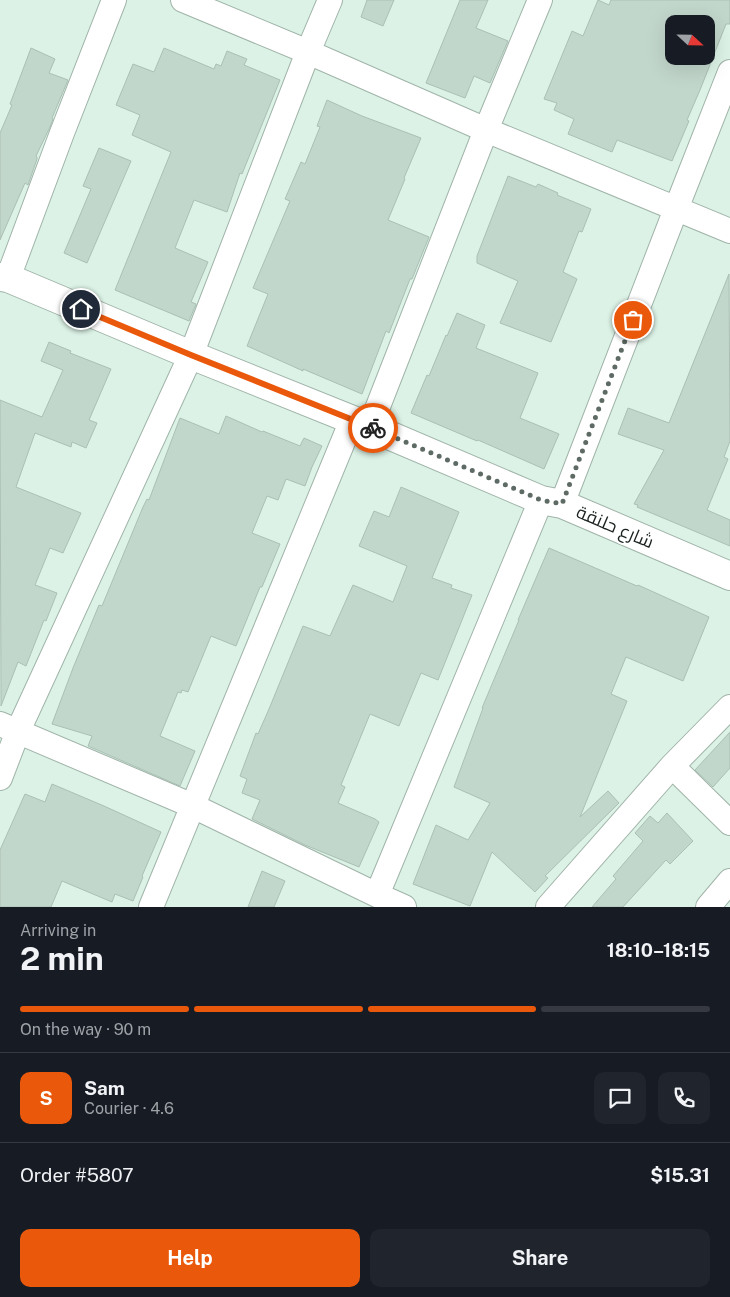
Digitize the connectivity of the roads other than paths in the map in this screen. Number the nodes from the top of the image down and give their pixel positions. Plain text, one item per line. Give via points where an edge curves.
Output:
1 (114, 0) edge
2 (183, 0) edge
3 (330, 0) edge
4 (540, 0) edge
5 (308, 52) junction
6 (730, 72) edge
7 (486, 130) junction
8 (676, 209) junction
9 (730, 231) edge
10 (4, 278) edge
11 (191, 355) junction
12 (361, 423) junction
13 (551, 502) junction
14 (730, 576) edge
15 (730, 707) edge
16 (9, 728) edge
17 (672, 766) junction
18 (0, 778) edge
19 (193, 806) junction
20 (730, 823) edge
21 (730, 880) edge
22 (377, 895) junction
23 (150, 907) edge
24 (404, 907) edge
25 (548, 907) edge
26 (708, 907) edge

1 - 10 street
2 - 5 street
3 - 5 street
4 - 7 street
5 - 7 street
5 - 11 street
6 - 8 street
7 - 8 street
7 - 12 street
8 - 9 street
8 - 13 street
10 - 11 street, شارع حلنقة
11 - 12 street, شارع حلنقة
11 - 16 street
12 - 13 street, شارع حلنقة
12 - 19 street
13 - 14 street, شارع حلنقة
13 - 22 street
15 - 17 street
16 - 18 street
16 - 19 street
17 - 20 street
17 - 25 street
19 - 22 street
19 - 23 street
21 - 26 street
22 - 24 street

